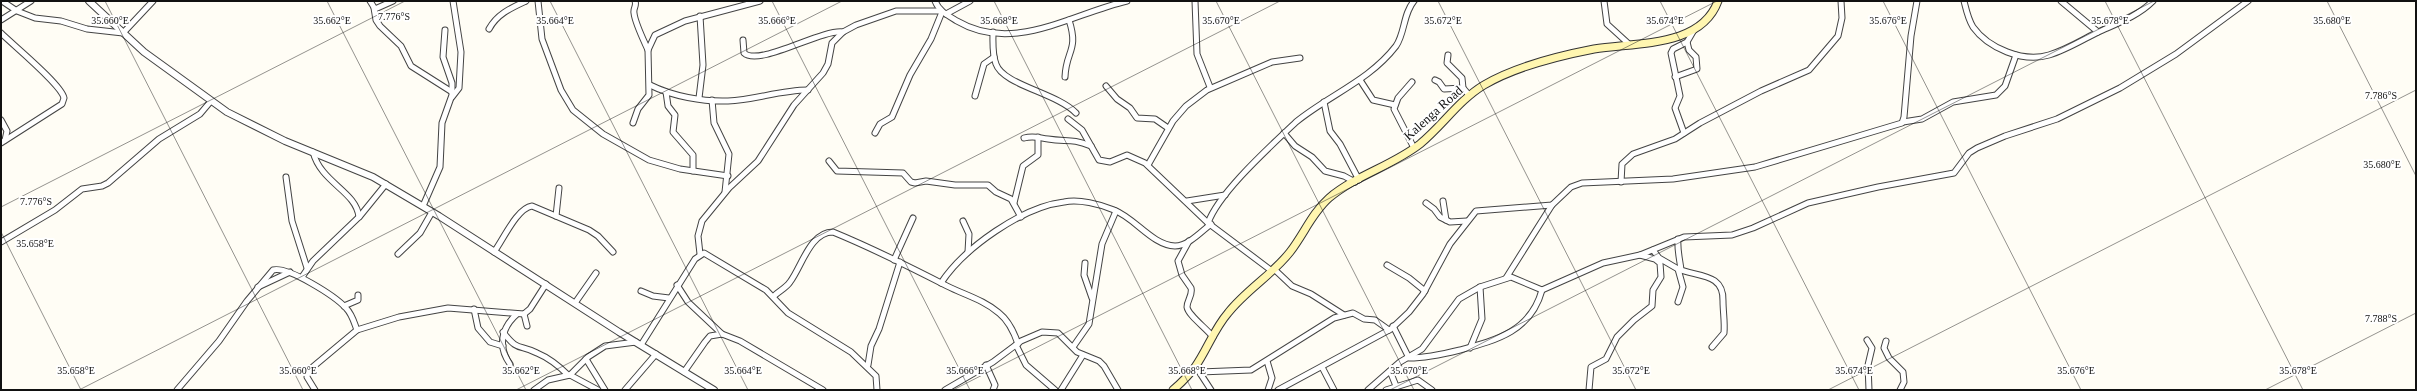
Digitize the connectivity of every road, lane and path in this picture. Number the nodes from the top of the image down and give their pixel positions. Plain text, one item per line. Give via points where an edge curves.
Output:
1 (2, 1) edge
2 (32, 1) edge
3 (89, 1) edge
4 (153, 1) edge
5 (370, 1) edge
6 (393, 1) edge
7 (453, 1) edge
8 (526, 1) edge
9 (538, 1) edge
10 (635, 1) edge
11 (760, 1) edge
12 (935, 1) edge
13 (970, 1) edge
14 (1127, 1) edge
15 (1195, 1) edge
16 (1414, 1) edge
17 (1604, 1) edge
18 (1718, 1) edge
19 (1841, 1) edge
20 (1917, 1) edge
21 (1964, 1) edge
22 (2061, 1) edge
23 (2153, 1) edge
24 (2248, 1) edge
25 (374, 8) junction
26 (17, 11) junction
27 (943, 12) junction
28 (700, 16) junction
29 (1, 20) edge
30 (1069, 20) junction
31 (489, 29) dead end
32 (445, 30) dead end
33 (1694, 30) junction
34 (843, 32) junction
35 (993, 32) junction
36 (2098, 32) junction
37 (1, 33) edge
38 (123, 33) junction
39 (743, 40) dead end
40 (1687, 42) junction
41 (1630, 45) junction
42 (648, 50) junction
43 (2016, 55) junction
44 (1448, 56) dead end
45 (994, 57) junction
46 (1300, 58) dead end
47 (1065, 77) dead end
48 (1675, 77) junction
49 (1360, 80) junction
50 (1435, 80) dead end
51 (1412, 82) dead end
52 (650, 85) junction
53 (1106, 86) dead end
54 (1210, 87) junction
55 (1464, 88) junction
56 (808, 90) junction
57 (666, 92) junction
58 (452, 95) junction
59 (975, 96) dead end
60 (1469, 96) junction
61 (699, 98) junction
62 (712, 100) junction
63 (211, 101) junction
64 (1324, 102) junction
65 (1395, 105) junction
66 (1076, 113) dead end
67 (1068, 119) dead end
68 (1, 120) edge
69 (1903, 122) junction
70 (634, 123) dead end
71 (1168, 128) junction
72 (875, 133) dead end
73 (1284, 133) junction
74 (1684, 133) junction
75 (1038, 137) junction
76 (1024, 138) dead end
77 (3, 142) edge
78 (1091, 146) junction
79 (1414, 148) junction
80 (313, 152) junction
81 (829, 161) dead end
82 (1148, 165) junction
83 (693, 171) junction
84 (728, 176) junction
85 (286, 177) dead end
86 (1357, 181) junction
87 (1621, 182) junction
88 (386, 184) junction
89 (559, 188) dead end
90 (724, 193) junction
91 (1225, 195) junction
92 (1187, 201) junction
93 (1443, 201) dead end
94 (1014, 203) junction
95 (1426, 203) dead end
96 (1552, 205) junction
97 (422, 206) junction
98 (1116, 210) junction
99 (432, 212) junction
100 (556, 216) junction
101 (359, 217) junction
102 (1021, 217) junction
103 (913, 218) dead end
104 (1446, 220) junction
105 (963, 221) dead end
106 (1467, 221) junction
107 (1209, 223) junction
108 (1678, 239) junction
109 (1190, 240) junction
110 (1, 242) edge
111 (1653, 250) junction
112 (494, 252) junction
113 (613, 252) dead end
114 (968, 252) junction
115 (398, 254) dead end
116 (700, 254) junction
117 (1640, 255) junction
118 (894, 260) junction
119 (900, 262) junction
120 (1085, 263) dead end
121 (1386, 265) dead end
122 (307, 268) junction
123 (1273, 270) junction
124 (1679, 270) junction
125 (290, 272) junction
126 (596, 273) dead end
127 (302, 277) junction
128 (1506, 278) junction
129 (942, 283) junction
130 (546, 284) junction
131 (678, 285) junction
132 (258, 287) junction
133 (1480, 287) junction
134 (1542, 290) junction
135 (640, 291) dead end
136 (1425, 291) junction
137 (358, 295) dead end
138 (774, 296) junction
139 (669, 298) junction
140 (1093, 298) junction
141 (1678, 302) dead end
142 (575, 303) junction
143 (344, 306) junction
144 (474, 309) junction
145 (517, 314) junction
146 (524, 314) junction
147 (1344, 315) junction
148 (527, 326) dead end
149 (1393, 326) junction
150 (357, 330) junction
151 (1389, 330) junction
152 (503, 332) junction
153 (722, 334) junction
154 (1213, 337) junction
155 (1868, 340) dead end
156 (1886, 341) dead end
157 (638, 343) junction
158 (1017, 344) junction
159 (503, 346) junction
160 (1073, 347) junction
161 (1712, 347) dead end
162 (1470, 348) junction
163 (656, 354) junction
164 (1083, 355) junction
165 (1407, 357) junction
166 (586, 359) junction
167 (1267, 361) junction
168 (510, 364) dead end
169 (868, 365) junction
170 (986, 365) junction
171 (1322, 367) junction
172 (1197, 369) junction
173 (1390, 371) junction
174 (684, 372) junction
175 (569, 375) junction
176 (1396, 386) junction
177 (177, 390) edge
178 (315, 390) edge
179 (534, 390) edge
180 (598, 390) edge
181 (604, 390) edge
182 (625, 390) edge
183 (714, 390) edge
184 (823, 390) edge
185 (877, 390) edge
186 (945, 390) edge
187 (994, 390) edge
188 (1055, 390) edge
189 (1060, 390) edge
190 (1118, 390) edge
191 (1173, 390) edge
192 (1211, 390) edge
193 (1268, 390) edge
194 (1278, 390) edge
195 (1334, 390) edge
196 (1368, 390) edge
197 (1386, 390) edge
198 (1432, 390) edge
199 (1589, 390) edge
200 (1869, 390) edge
201 (1900, 390) edge

1 - 26 street
2 - 26 street
3 - 38 street
4 - 38 street
5 - 25 street
6 - 25 street
7 - 58 street via 461,52 459,88
8 - 31 street via 504,12 493,21
9 - 83 street via 544,44 561,90 573,110 603,134 638,156 661,165
10 - 42 street via 634,13
11 - 28 street
12 - 27 street
13 - 27 street
14 - 30 street
15 - 54 street via 1197,54
16 - 49 street via 1406,15 1396,45
17 - 41 street via 1609,26
18 - 33 main road, Kalenga Road via 1714,12
19 - 74 street via 1842,18 1838,36 1816,64 1803,74 1761,91
20 - 69 street via 1910,41
21 - 43 street via 1972,26 1979,34
22 - 36 street
23 - 36 street via 2140,12
24 - 108 street via 2176,54 2120,88 2057,119 2004,136 1972,150 1954,174 1884,185 1808,203 1732,235
25 - 58 street via 380,26 401,46 411,66
26 - 29 street
26 - 38 street via 35,18 61,20 87,29
27 - 34 street via 896,11 867,20
27 - 35 street via 983,32
27 - 72 street via 910,75 892,117 880,124
28 - 42 street via 661,30 650,42
28 - 61 street via 703,65
30 - 35 street via 1034,31 1014,34
30 - 47 street via 1074,44 1066,65
32 - 58 street via 443,56 452,79
33 - 40 street
33 - 41 main road, Kalenga Road via 1668,40
34 - 39 street via 828,33 752,57 744,53
34 - 56 street via 832,43 828,64 823,73
35 - 45 street
36 - 43 street via 2049,55 2037,58
37 - 77 street via 46,74 61,90 64,98 62,104
38 - 63 street via 144,52
40 - 48 street via 1671,51
40 - 48 street via 1689,50 1696,57 1697,69
41 - 60 main road, Kalenga Road via 1551,59 1485,84
42 - 52 street
43 - 69 street via 2005,86 1996,95 1953,102 1922,119
44 - 55 street via 1447,63 1462,78
45 - 59 street via 984,64
45 - 66 street via 998,69 1006,77 1067,104
46 - 54 street via 1272,62
48 - 74 street via 1680,97 1675,108
49 - 64 street
49 - 65 street via 1373,100
50 - 55 street via 1444,89
51 - 65 street
52 - 57 street
52 - 70 street via 649,94 638,109
53 - 71 street via 1137,118 1156,119
54 - 71 street via 1186,106
55 - 60 street
56 - 62 street via 727,101
56 - 90 street via 794,105 758,160
57 - 61 street
57 - 83 street via 668,106 676,115 673,132 693,155
58 - 97 street via 442,123 440,167
60 - 79 main road, Kalenga Road
61 - 62 street
62 - 84 street via 714,123 729,151
63 - 80 street via 253,126
63 - 110 street via 200,114 154,144 108,183 82,188 56,210
64 - 73 street
64 - 86 street via 1330,131 1340,144
65 - 79 street via 1396,115
67 - 78 street via 1082,130
68 - 77 street via 7,132
69 - 87 street via 1895,127 1755,167 1673,179
71 - 82 street
73 - 86 street via 1295,146 1312,157 1325,171
73 - 91 street
74 - 87 street via 1628,157 1622,164
75 - 76 street
75 - 78 street via 1049,140 1076,140
75 - 94 street via 1038,156 1023,166
78 - 82 street via 1099,160 1110,162 1127,155 1135,156
79 - 86 main road, Kalenga Road
80 - 88 street
80 - 101 street via 326,177 355,203
81 - 94 street via 834,169 840,172 903,173 915,183 926,181 988,184
82 - 92 street
83 - 84 street
84 - 90 street
85 - 122 street via 292,220
86 - 123 main road, Kalenga Road via 1318,209 1291,251
87 - 96 street via 1575,184
88 - 97 street
88 - 101 street
89 - 100 street
90 - 116 street via 699,226
91 - 92 street
91 - 107 street via 1213,210
92 - 107 street
93 - 104 street
94 - 102 street
95 - 104 street via 1438,216
96 - 106 street via 1480,210
96 - 128 street
97 - 99 street
98 - 102 street via 1089,203 1063,202
98 - 109 street via 1164,242 1177,246
98 - 140 street via 1104,236 1101,266
99 - 112 street
99 - 115 street via 420,233
100 - 112 street via 538,208 527,207 519,214
100 - 113 street via 598,236
101 - 122 street
102 - 114 street
103 - 118 street
104 - 106 street via 1453,223
105 - 114 street via 969,234
106 - 136 street via 1439,262
107 - 109 street
107 - 123 street
108 - 111 street
108 - 124 street
109 - 154 street via 1178,261 1182,275 1192,291 1187,307 1192,316 1203,324
111 - 117 street
111 - 124 street via 1659,258
112 - 130 street
114 - 129 street via 954,265
116 - 131 street
116 - 138 street via 710,255 728,269
117 - 134 street via 1603,263
117 - 199 street via 1660,263 1661,277 1653,290 1652,306 1617,337 1606,359 1591,367
118 - 119 street
118 - 138 street via 839,234 828,232 815,239 789,283
119 - 129 street
119 - 169 street via 879,329 871,346
120 - 140 street via 1086,283
121 - 136 street
122 - 127 street
123 - 147 street via 1292,286 1311,294
123 - 154 main road, Kalenga Road via 1227,314
124 - 141 street via 1683,287
124 - 161 street via 1711,279 1722,287 1724,333
125 - 127 street
125 - 132 street
125 - 132 street via 284,269 273,270
126 - 142 street
127 - 143 street
128 - 133 street
128 - 134 street via 1514,277
129 - 158 street via 998,312 1008,323
130 - 142 street
130 - 146 street
131 - 139 street
131 - 153 street via 688,302
132 - 177 street via 226,331
133 - 162 street via 1482,319
133 - 165 street via 1459,299 1422,349
134 - 162 street via 1537,304 1520,324 1498,340
135 - 139 street
136 - 149 street via 1409,312
137 - 143 street via 358,300
138 - 169 street via 788,313
139 - 157 street
140 - 160 street via 1089,324
142 - 157 street
143 - 150 street
144 - 145 street
144 - 150 street via 448,308 420,312
144 - 159 street via 478,328 490,342
145 - 146 street
145 - 152 street
146 - 148 street
147 - 151 street via 1356,313 1364,319 1375,320
147 - 167 street via 1326,323
149 - 151 street
149 - 165 street
150 - 178 street via 308,371 307,376
151 - 171 street
152 - 159 street
152 - 175 street via 515,346 537,353
153 - 174 street via 710,336
153 - 184 street via 740,341
154 - 172 main road, Kalenga Road
155 - 200 street via 1872,348 1868,365
156 - 201 street via 1884,348 1889,358 1903,372 1904,382
157 - 163 street
157 - 166 street via 608,345
158 - 160 street via 1042,332 1051,332 1063,336
158 - 170 street
158 - 188 street via 1026,365
159 - 168 street
160 - 164 street
162 - 165 street via 1448,355
163 - 174 street
163 - 182 street
164 - 189 street
164 - 190 street via 1104,366
165 - 173 street
166 - 175 street
166 - 181 street
167 - 172 street via 1251,370
167 - 193 street via 1272,378
169 - 185 street via 876,376
170 - 186 street
170 - 187 street via 995,385
171 - 194 street
171 - 195 street
172 - 191 main road, Kalenga Road
172 - 192 street
173 - 176 street
173 - 196 street
174 - 183 street
175 - 179 street via 548,380
175 - 180 street
176 - 197 street
176 - 198 street via 1418,380

